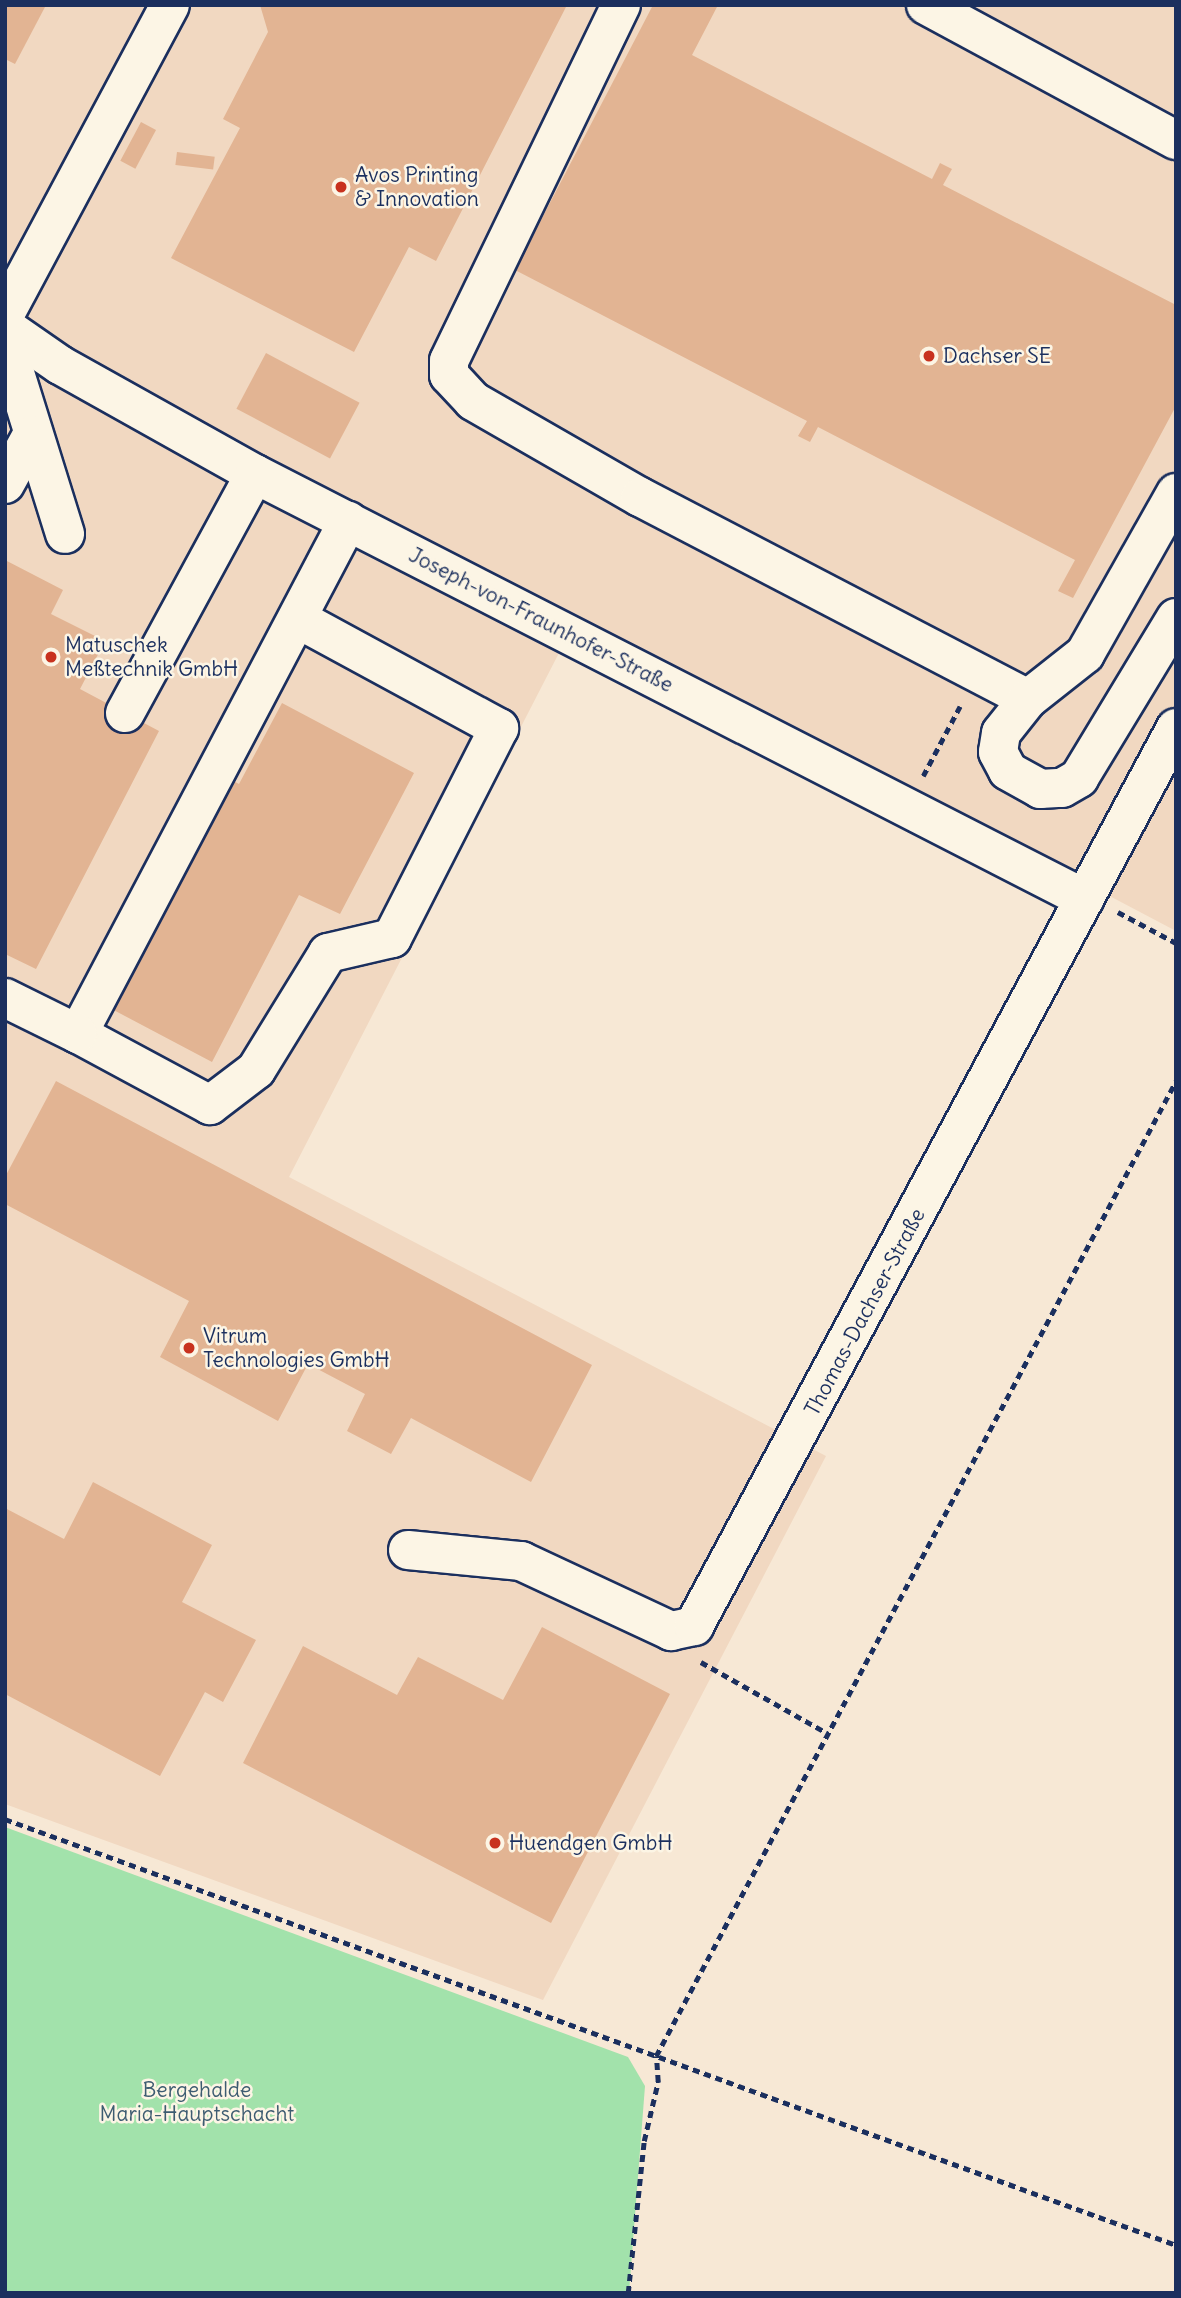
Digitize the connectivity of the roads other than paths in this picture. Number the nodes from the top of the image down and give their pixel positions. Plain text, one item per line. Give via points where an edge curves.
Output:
1 (170, 5) edge
2 (621, 5) edge
3 (926, 5) edge
4 (1176, 140) edge
5 (5, 314) edge
6 (5, 327) edge
7 (5, 341) edge
8 (32, 435) junction
9 (255, 474) junction
10 (5, 484) edge
11 (1176, 493) edge
12 (348, 521) junction
13 (65, 534) dead end
14 (1176, 618) edge
15 (298, 619) junction
16 (1028, 699) junction
17 (125, 713) dead end
18 (1176, 728) edge
19 (1085, 899) junction
20 (5, 998) edge
21 (78, 1034) junction
22 (408, 1550) dead end

1 - 5 street
2 - 16 street via 449,361 449,375 473,401 640,497
3 - 4 street
6 - 9 street, Joseph-von-Fraunhofer-Straße via 60,365
7 - 8 street
8 - 10 street
8 - 13 street
9 - 12 street, Joseph-von-Fraunhofer-Straße
9 - 17 street
11 - 16 street via 1085,654
12 - 15 street
12 - 19 street, Joseph-von-Fraunhofer-Straße
14 - 16 street via 1098,755 1062,788 1024,783 998,752 1001,733
15 - 21 street
15 - 21 street via 499,728 392,938 328,953 256,1070 210,1105
18 - 19 street, Thomas-Dachser-Straße
19 - 22 street, Thomas-Dachser-Straße via 707,1613 694,1626 671,1631 522,1561
20 - 21 street

